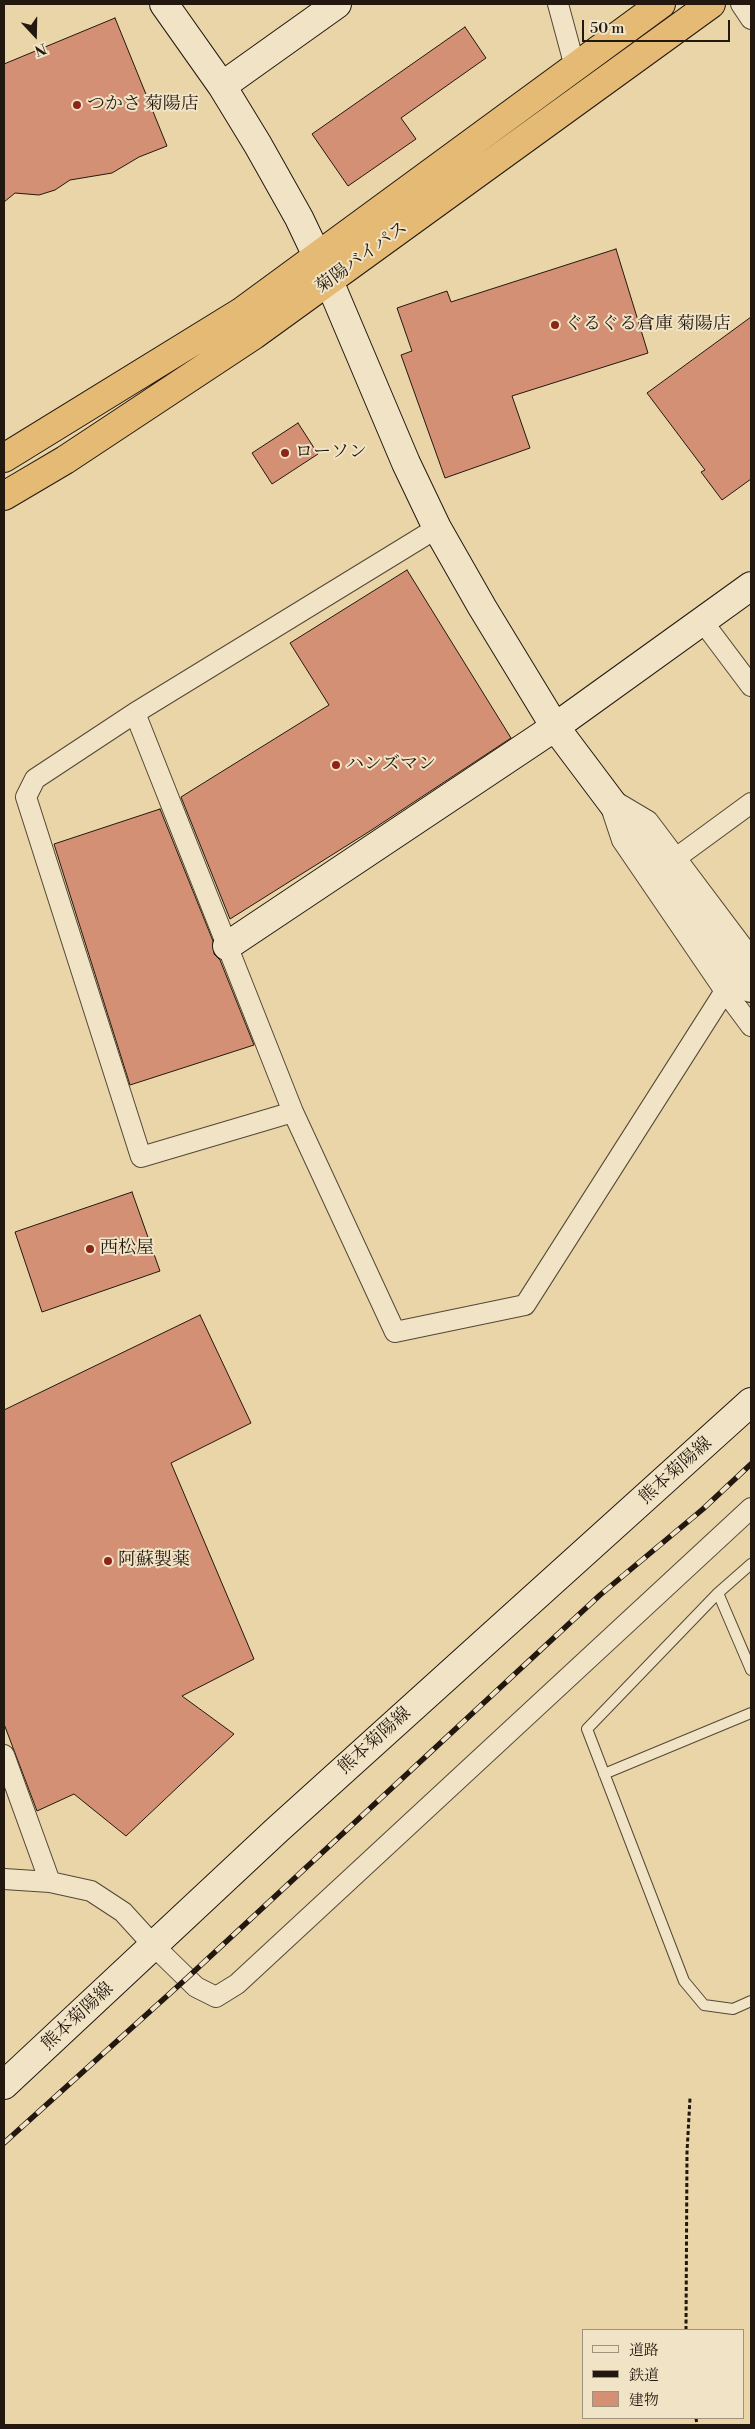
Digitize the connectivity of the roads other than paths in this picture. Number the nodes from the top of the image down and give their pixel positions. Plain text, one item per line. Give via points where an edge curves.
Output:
1 (164, 4) edge
2 (337, 4) edge
3 (558, 4) edge
4 (661, 4) edge
5 (711, 4) edge
6 (741, 4) edge
7 (751, 19) edge
8 (575, 67) junction
9 (222, 86) junction
10 (318, 256) junction
11 (329, 281) junction
12 (4, 458) edge
13 (4, 496) edge
14 (437, 528) junction
15 (751, 586) edge
16 (703, 622) junction
17 (751, 686) edge
18 (136, 713) junction
19 (555, 727) junction
20 (608, 797) junction
21 (751, 803) edge
22 (676, 858) junction
23 (227, 946) junction
24 (751, 958) edge
25 (751, 988) edge
26 (725, 991) junction
27 (751, 1026) edge
28 (293, 1112) junction
29 (751, 1402) edge
30 (751, 1508) edge
31 (751, 1564) edge
32 (718, 1593) junction
33 (751, 1670) edge
34 (751, 1714) edge
35 (4, 1755) edge
36 (604, 1774) junction
37 (4, 1879) edge
38 (50, 1882) junction
39 (154, 1946) junction
40 (751, 2001) edge
41 (4, 2085) edge

1 - 9 street
2 - 9 street
3 - 8 street
4 - 8 highway, 菊陽バイパス
5 - 11 highway, 菊陽バイパス
6 - 7 street
8 - 10 highway, 菊陽バイパス
9 - 10 street
10 - 11 street
10 - 12 highway, 菊陽バイパス via 241,312
11 - 13 highway, 菊陽バイパス via 254,335 65,460
11 - 14 street
14 - 18 street
14 - 19 street
15 - 16 street
16 - 17 street
16 - 19 street
18 - 23 street
18 - 28 street via 35,779 26,796 141,1157
19 - 20 street
19 - 23 street
20 - 22 street via 648,821
20 - 25 street
20 - 26 street via 622,840
21 - 22 street
22 - 24 street
23 - 28 street
26 - 27 street
26 - 28 street via 525,1305 395,1332
29 - 39 street, 熊本菊陽線 via 299,1810
30 - 39 street via 237,1984 216,1997 196,1987
31 - 32 lane
32 - 33 lane
32 - 36 lane via 587,1729
34 - 36 lane
35 - 38 street
36 - 40 lane via 684,1982 704,2005 733,2010
37 - 38 street
38 - 39 street via 91,1891 124,1912
39 - 41 street, 熊本菊陽線

